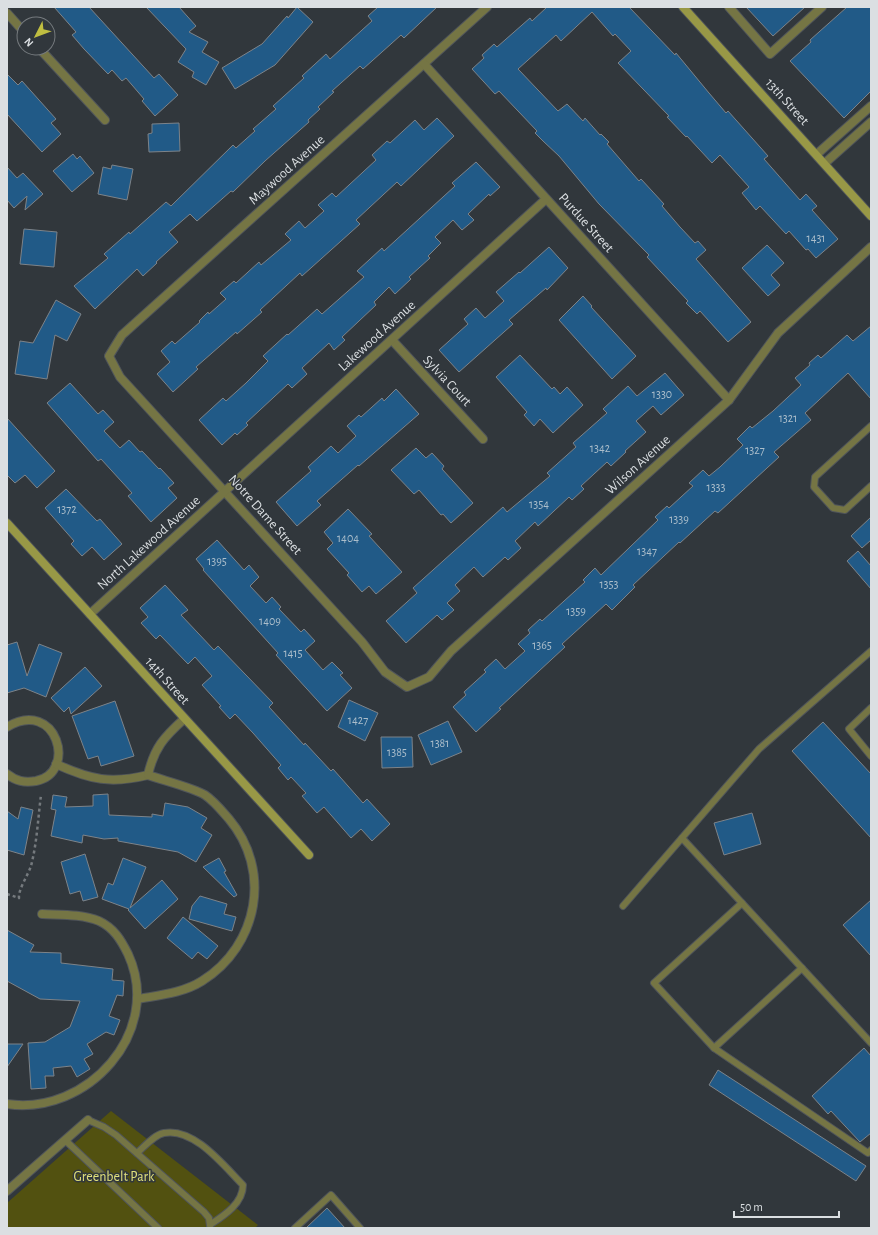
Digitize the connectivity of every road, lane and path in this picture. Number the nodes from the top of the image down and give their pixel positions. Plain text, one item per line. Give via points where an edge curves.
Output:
1 (487, 7) edge
2 (683, 7) edge
3 (729, 7) edge
4 (822, 7) edge
5 (7, 13) edge
6 (16, 23) edge
7 (46, 56) edge
8 (424, 64) junction
9 (871, 106) edge
10 (858, 118) junction
11 (105, 120) dead end
12 (869, 124) edge
13 (817, 154) junction
14 (825, 164) junction
15 (546, 199) junction
16 (871, 216) edge
17 (871, 247) edge
18 (392, 340) junction
19 (110, 356) joint
20 (729, 400) junction
21 (871, 426) edge
22 (483, 439) dead end
23 (871, 486) edge
24 (226, 492) junction
25 (7, 523) edge
26 (90, 614) junction
27 (871, 651) edge
28 (407, 687) joint
29 (871, 708) edge
30 (184, 719) junction
31 (7, 727) edge
32 (871, 756) edge
33 (56, 764) junction
34 (7, 774) edge
35 (148, 775) junction
36 (41, 795) dead end
37 (682, 838) junction
38 (309, 855) dead end
39 (7, 894) edge
40 (742, 903) junction
41 (623, 906) dead end
42 (42, 914) dead end
43 (802, 968) junction
44 (138, 999) junction
45 (871, 1043) edge
46 (714, 1048) junction
47 (7, 1104) edge
48 (88, 1120) joint
49 (65, 1140) junction
50 (871, 1150) edge
51 (137, 1153) junction
52 (7, 1191) edge
53 (210, 1226) edge
54 (158, 1228) edge
55 (295, 1228) edge
56 (360, 1228) edge

1 - 8 street, Maywood Avenue
2 - 13 street, 13th Street
3 - 4 street via 770,54
5 - 6 street
7 - 11 street
8 - 15 street, Purdue Street
8 - 19 street, Maywood Avenue via 122,335
9 - 10 street
10 - 12 street
10 - 13 street
12 - 14 street
13 - 14 street, 13th Street
14 - 16 street, 13th Street
15 - 18 street, Lakewood Avenue
15 - 20 street, Purdue Street
17 - 20 street, Wilson Avenue via 778,333
18 - 22 street, Sylvia Court
18 - 24 street, Lakewood Avenue
19 - 24 street, Notre Dame Street via 120,377
20 - 28 street, Wilson Avenue via 451,652 429,677
21 - 23 lane via 815,477 814,487 833,508 845,510
24 - 26 street, North Lakewood Avenue
24 - 28 street, Notre Dame Street via 362,642 385,672
25 - 26 street, 14th Street
26 - 30 street, 14th Street
27 - 37 lane via 759,749
29 - 32 lane via 849,729
30 - 35 street via 161,741 152,757
30 - 38 street, 14th Street
31 - 33 street via 17,721 29,719 41,722 51,730 57,740 59,752
33 - 34 street via 49,774 27,783 15,780
33 - 35 street via 100,780 125,781
35 - 44 street via 205,795 223,812 239,831 249,852 254,874 254,900 250,921 228,959 217,970 201,982 180,991
36 - 39 path via 33,856 27,877 18,893 19,898
37 - 40 lane
37 - 41 lane
40 - 43 lane
40 - 46 lane via 654,983
42 - 44 street via 89,918 110,928 119,936 131,961
43 - 45 lane
43 - 46 lane
44 - 47 street via 132,1028 122,1049 107,1068 88,1084 56,1100 23,1106
46 - 50 lane via 868,1153
48 - 49 street
48 - 51 lane via 104,1127
49 - 52 street
49 - 54 lane
51 - 53 lane via 204,1212
51 - 53 lane via 163,1133 188,1136 204,1147 243,1185 240,1200
55 - 56 lane via 330,1195

